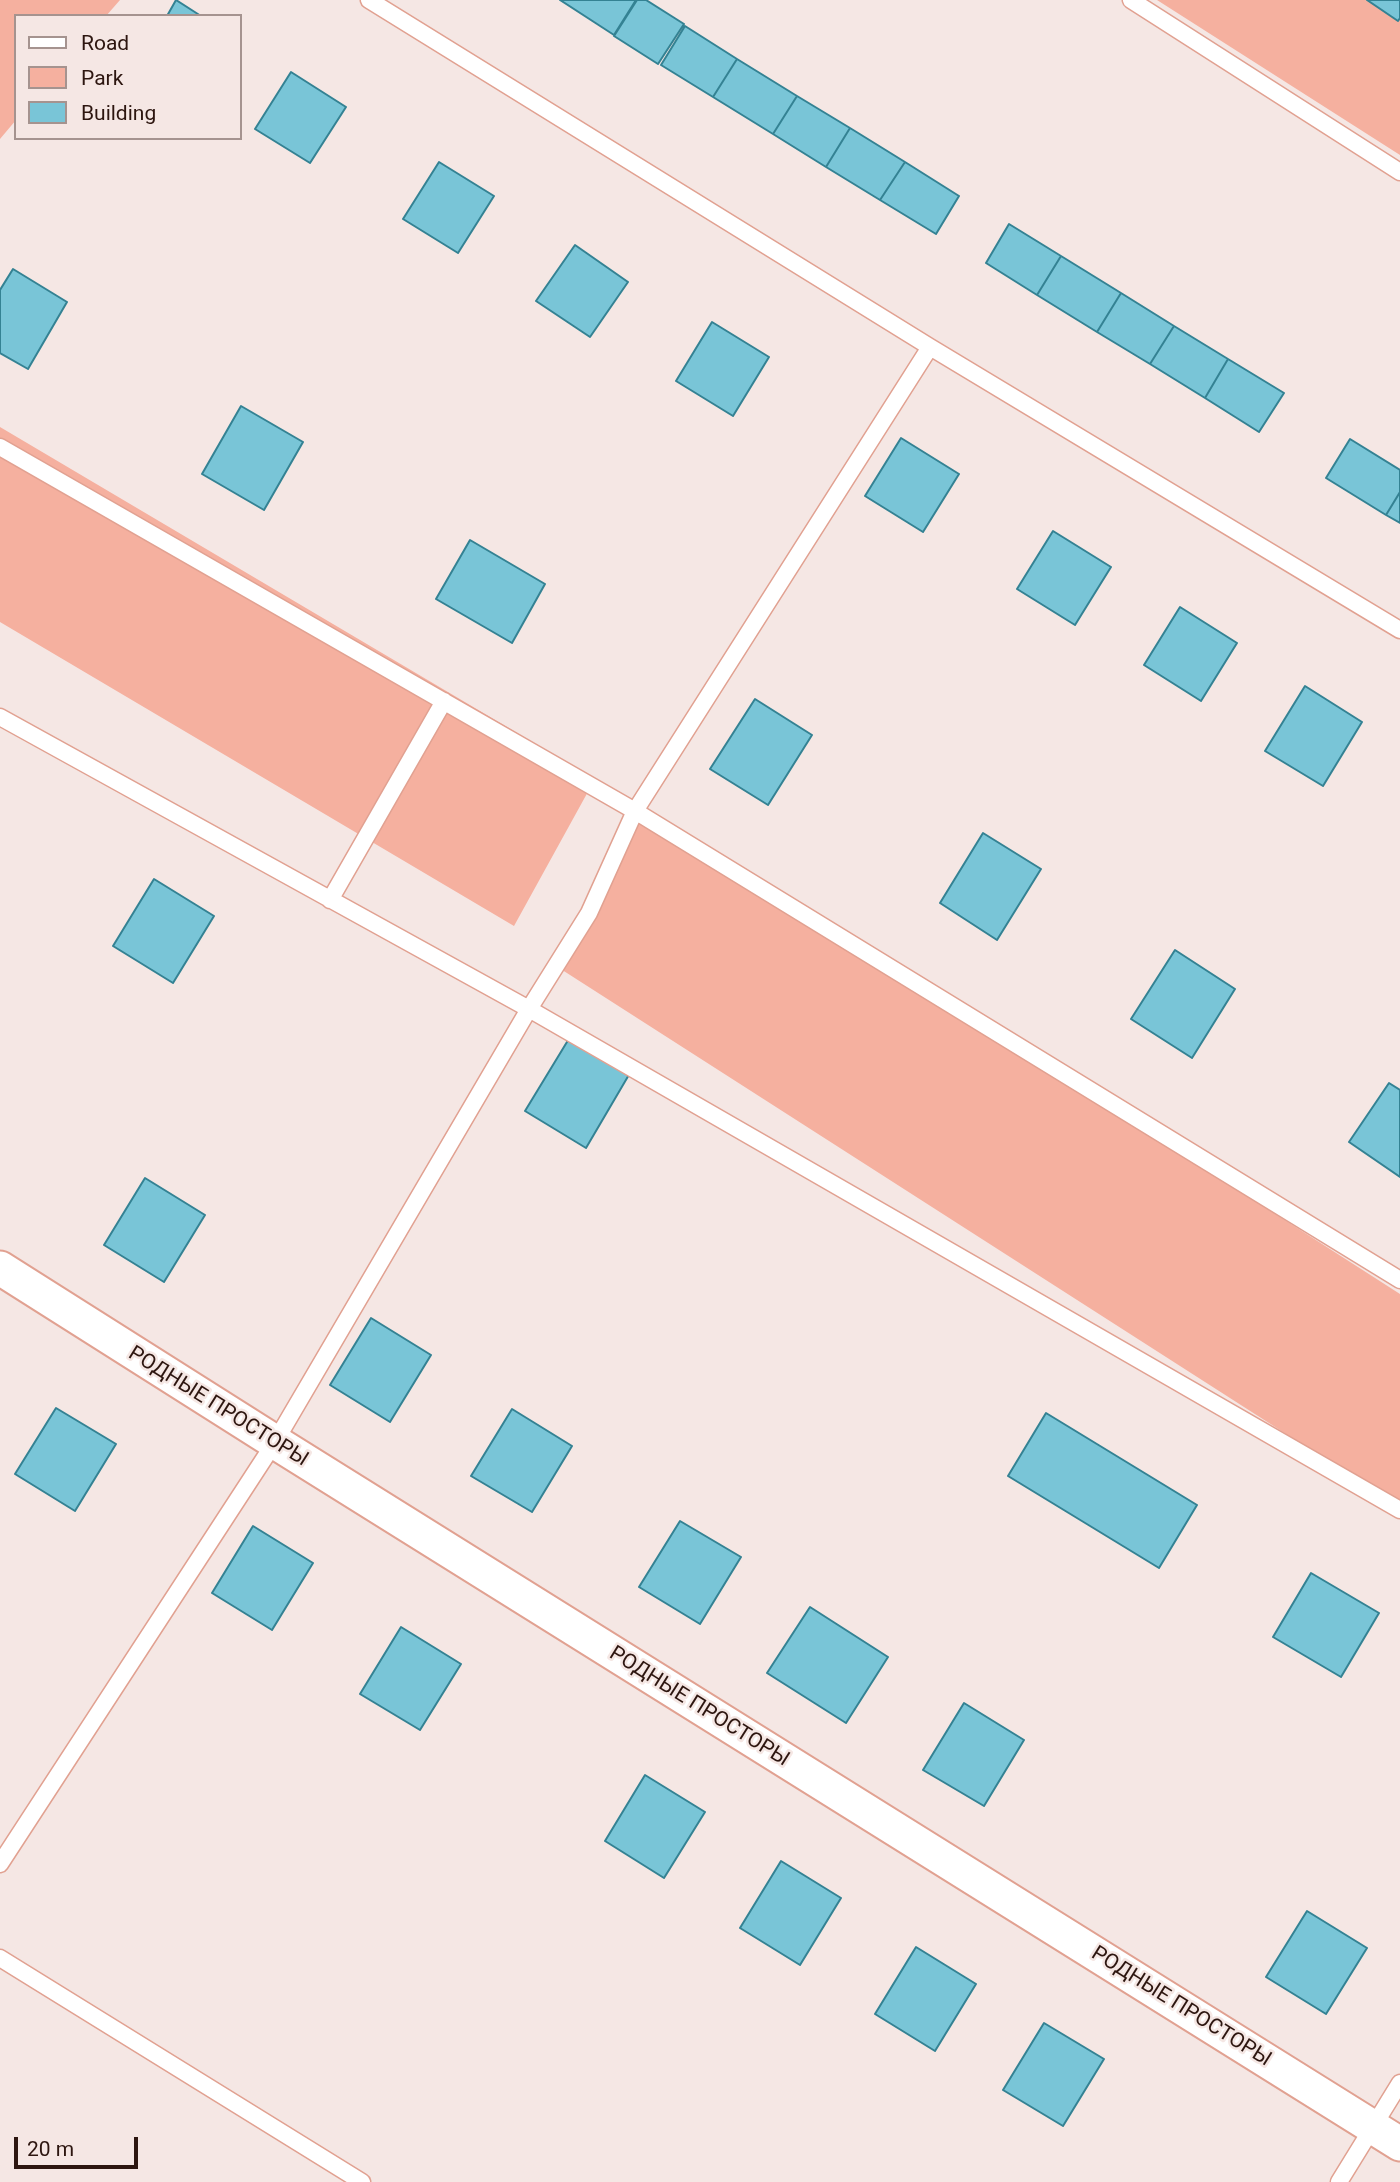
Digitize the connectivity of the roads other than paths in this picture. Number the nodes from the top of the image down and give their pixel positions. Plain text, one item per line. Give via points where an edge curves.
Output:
1 (369, 0) edge
2 (1131, 0) edge
3 (1400, 172) edge
4 (930, 347) junction
5 (0, 447) edge
6 (1400, 630) edge
7 (444, 701) junction
8 (0, 717) edge
9 (635, 811) junction
10 (330, 900) junction
11 (529, 1009) junction
12 (0, 1268) edge
13 (1400, 1280) edge
14 (275, 1443) junction
15 (1400, 1510) edge
16 (0, 1864) edge
17 (0, 1958) edge
18 (1400, 2083) edge
19 (1387, 2135) edge
20 (362, 2182) edge
21 (1339, 2182) edge

1 - 4 lane
2 - 3 lane
4 - 6 lane
4 - 9 lane
5 - 7 lane
7 - 9 lane
7 - 10 lane
8 - 10 lane
9 - 11 lane via 589,913
9 - 13 lane
10 - 11 lane
11 - 14 lane
11 - 15 lane
12 - 14 street, РОДНЫЕ ПРОСТОРЫ
14 - 16 lane
14 - 19 street, РОДНЫЕ ПРОСТОРЫ
17 - 20 lane
18 - 19 lane
19 - 21 lane

